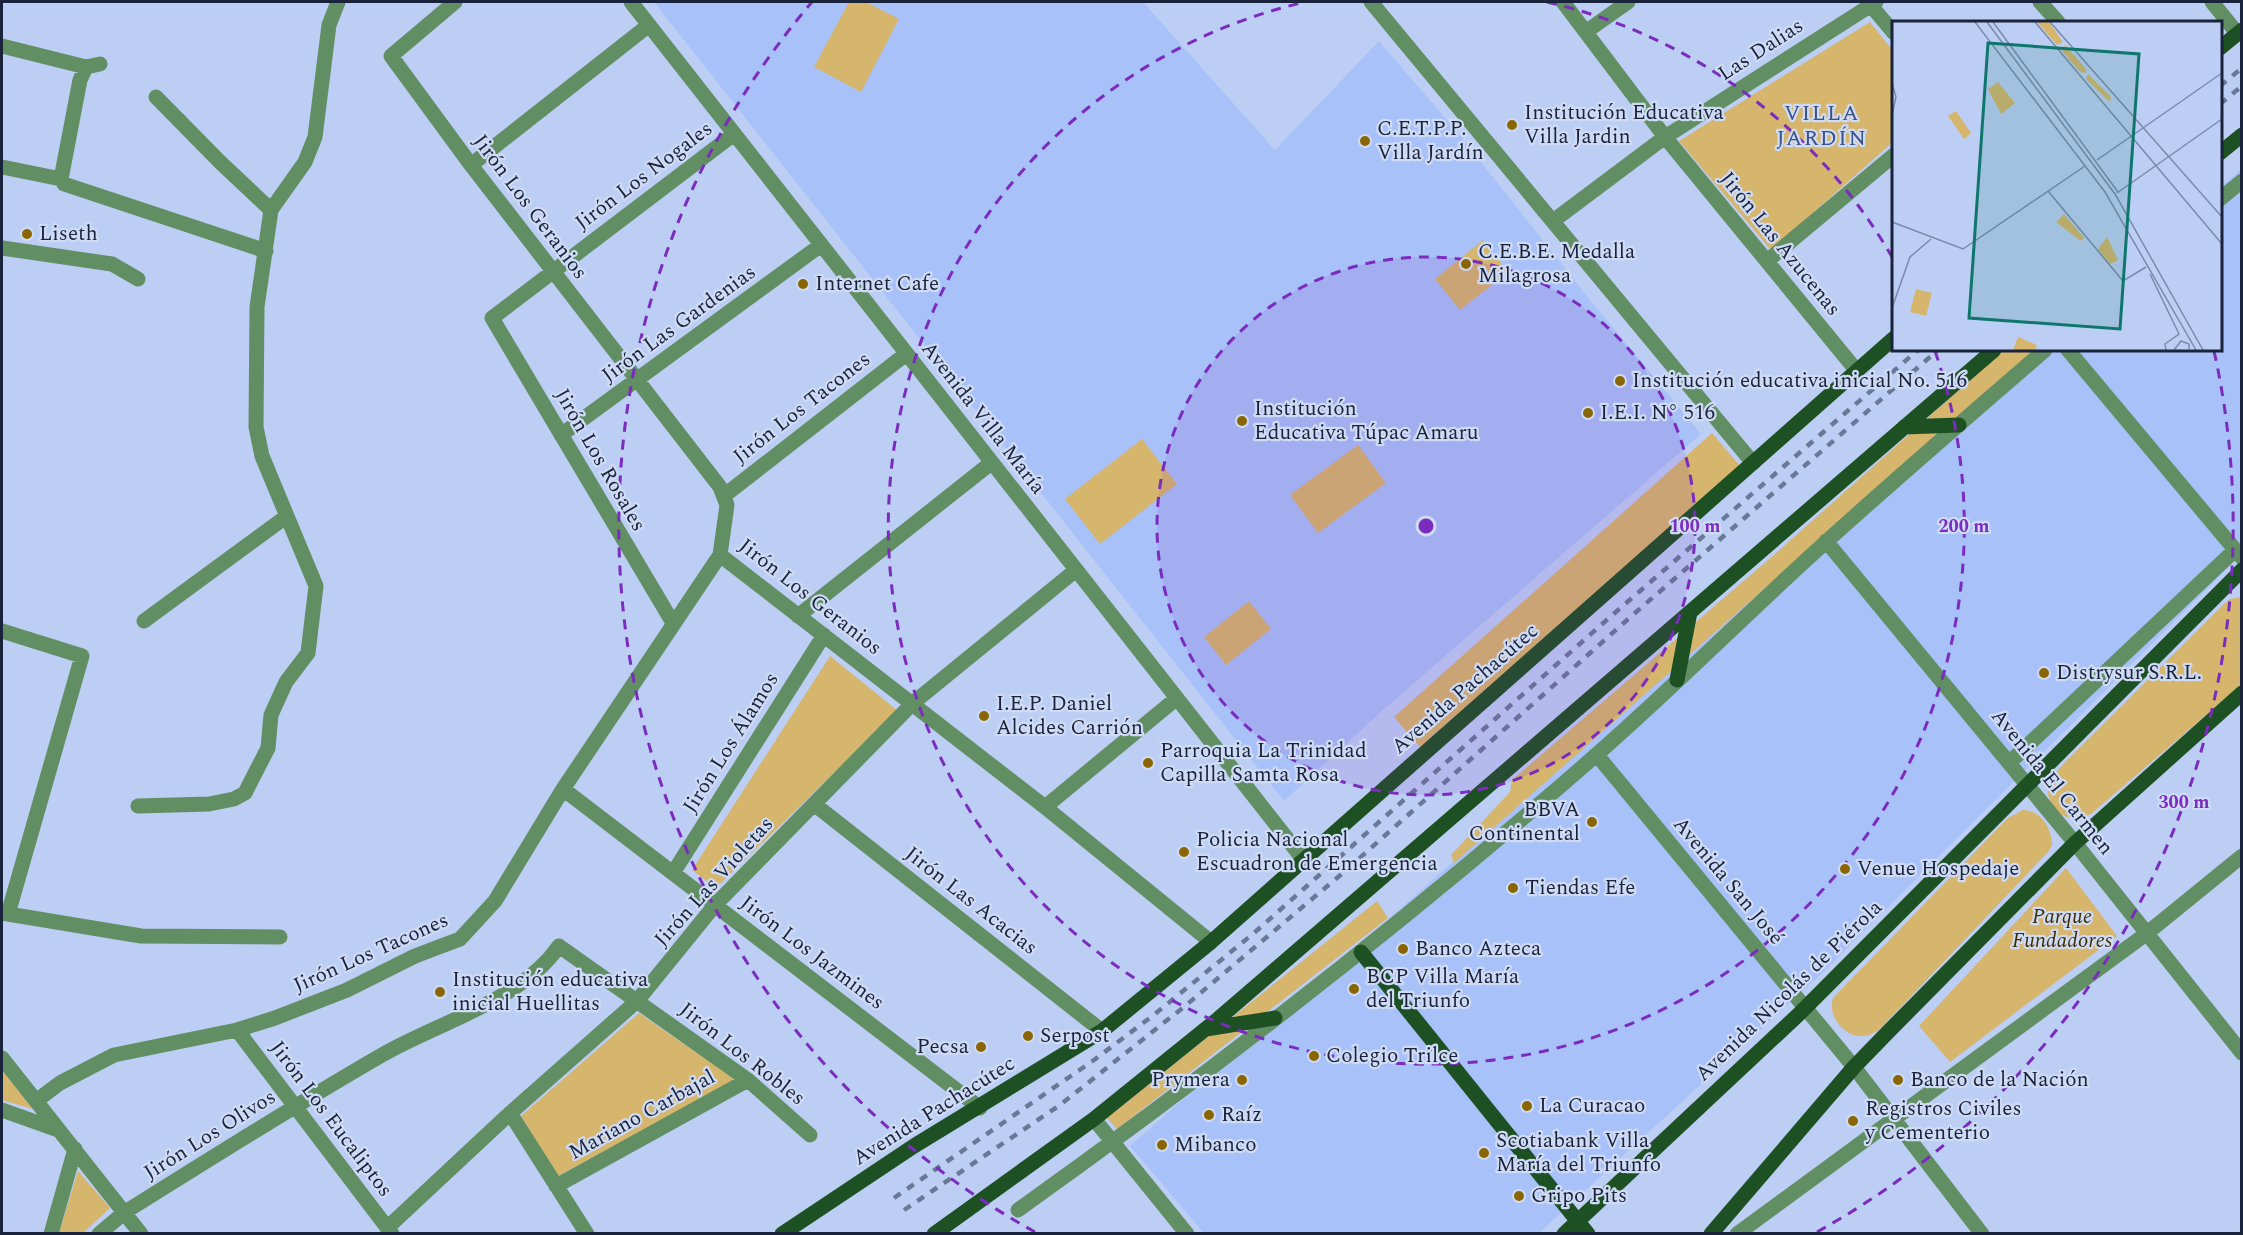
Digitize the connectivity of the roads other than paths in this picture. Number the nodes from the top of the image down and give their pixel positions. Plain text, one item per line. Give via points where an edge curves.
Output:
1 (338, 2) edge
2 (455, 2) edge
3 (631, 2) edge
4 (1371, 2) edge
5 (1563, 2) edge
6 (1628, 2) edge
7 (1872, 2) edge
8 (2040, 2) edge
9 (2212, 2) edge
10 (2057, 21) edge
11 (649, 25) junction
12 (1587, 31) junction
13 (2240, 31) edge
14 (1892, 32) edge
15 (2, 46) edge
16 (2222, 46) edge
17 (156, 97) dead end
18 (735, 134) junction
19 (2241, 135) edge
20 (1665, 136) junction
21 (2222, 151) edge
22 (1892, 156) edge
23 (471, 165) junction
24 (2, 167) edge
25 (61, 179) junction
26 (2241, 181) edge
27 (2222, 197) edge
28 (271, 210) junction
29 (1553, 221) junction
30 (821, 245) junction
31 (2, 248) edge
32 (266, 251) junction
33 (1767, 261) junction
34 (553, 272) junction
35 (138, 279) dead end
36 (492, 318) joint
37 (1892, 339) edge
38 (1993, 351) edge
39 (2044, 351) edge
40 (2069, 351) edge
41 (906, 354) junction
42 (1856, 370) junction
43 (638, 381) junction
44 (1959, 424) junction
45 (1904, 427) junction
46 (561, 435) junction
47 (991, 463) junction
48 (1753, 463) junction
49 (725, 495) junction
50 (287, 516) junction
51 (1826, 541) junction
52 (2238, 554) edge
53 (720, 555) junction
54 (1076, 570) junction
55 (2241, 570) edge
56 (1690, 612) junction
57 (798, 616) junction
58 (144, 621) dead end
59 (673, 623) junction
60 (2, 631) edge
61 (824, 635) junction
62 (1677, 680) junction
63 (2241, 693) edge
64 (1177, 698) junction
65 (913, 703) junction
66 (1597, 755) junction
67 (2010, 762) junction
68 (2028, 785) junction
69 (563, 789) junction
70 (814, 804) junction
71 (138, 806) dead end
72 (1045, 807) junction
73 (2075, 843) junction
74 (2241, 856) edge
75 (1303, 859) junction
76 (673, 873) junction
77 (715, 905) junction
78 (5, 913) edge
79 (2146, 934) junction
80 (280, 937) dead end
81 (1211, 942) junction
82 (559, 946) joint
83 (1361, 952) junction
84 (637, 1001) junction
85 (1805, 1007) junction
86 (1275, 1018) junction
87 (1206, 1029) junction
88 (237, 1030) junction
89 (1102, 1031) junction
90 (2241, 1053) edge
91 (2, 1058) edge
92 (1854, 1068) junction
93 (748, 1080) junction
94 (36, 1101) junction
95 (295, 1107) junction
96 (980, 1108) junction
97 (2, 1110) edge
98 (510, 1113) junction
99 (1094, 1119) junction
100 (1894, 1119) junction
101 (60, 1131) junction
102 (810, 1135) dead end
103 (1113, 1143) junction
104 (75, 1149) junction
105 (556, 1186) junction
106 (1018, 1210) dead end
107 (125, 1212) junction
108 (1578, 1220) junction
109 (389, 1231) edge
110 (51, 1233) edge
111 (99, 1233) edge
112 (141, 1233) edge
113 (586, 1233) edge
114 (782, 1233) edge
115 (934, 1233) edge
116 (1187, 1233) edge
117 (1564, 1233) edge
118 (1588, 1233) edge
119 (1711, 1233) edge
120 (1737, 1233) edge
121 (1982, 1233) edge

1 - 28 street via 328,25 315,137 305,162
2 - 23 street, Jirón Los Geranios via 391,56
3 - 11 street, Avenida Villa María
4 - 29 street
5 - 12 street, Jirón Las Azucenas
6 - 12 street
7 - 14 street
7 - 20 street, Las Dalias
8 - 10 street
9 - 13 street
11 - 18 street, Avenida Villa María
11 - 23 street
12 - 20 street, Jirón Las Azucenas
13 - 16 main road
15 - 25 street via 93,66 80,80
17 - 28 street
18 - 30 street, Avenida Villa María
18 - 34 street, Jirón Los Nogales
19 - 21 main road
20 - 29 street, Las Dalias
20 - 33 street, Jirón Las Azucenas
22 - 33 street
23 - 34 street, Jirón Los Geranios
24 - 25 street
25 - 32 street via 64,184
26 - 27 street
28 - 32 street
29 - 48 street
30 - 41 street, Avenida Villa María
30 - 43 street, Jirón Las Gardenias
31 - 35 street via 112,264
32 - 50 street via 257,307 256,427 262,456
33 - 42 street, Jirón Las Azucenas
34 - 36 street, Jirón Los Nogales
34 - 43 street, Jirón Los Geranios
36 - 46 street, Jirón Los Rosales
37 - 42 main road, Avenida Pachacútec
38 - 45 main road
39 - 44 street
40 - 52 street
41 - 47 street, Avenida Villa María
41 - 49 street, Jirón Los Tacones
42 - 48 main road, Avenida Pachacútec
43 - 46 street, Jirón Las Gardenias
43 - 49 street, Jirón Los Geranios
44 - 45 main road
44 - 51 street
45 - 56 main road
46 - 59 street, Jirón Los Rosales
47 - 54 street, Avenida Villa María
47 - 57 street
48 - 75 main road, Avenida Pachacútec
49 - 53 street, Jirón Los Geranios
50 - 58 street
50 - 71 street via 316,586 312,627 308,653 286,682 271,715 268,748 259,768 245,793 234,800
51 - 62 street
51 - 67 street, Avenida El Carmen
52 - 67 street
53 - 57 street, Jirón Los Geranios
53 - 59 street, Jirón Los Tacones
54 - 64 street, Avenida Villa María
54 - 65 street, Jirón Las Violetas
55 - 68 main road, Avenida Nicolás de Piérola
56 - 62 main road
56 - 87 main road
57 - 61 street, Jirón Los Geranios
59 - 69 street, Jirón Los Tacones
60 - 78 street via 82,656
61 - 65 street, Jirón Los Geranios
61 - 76 street, Jirón Los Álamos
62 - 66 street
63 - 73 main road
64 - 72 street
64 - 75 street, Avenida Villa María
65 - 70 street, Jirón Las Violetas
65 - 72 street, Jirón Los Geranios
66 - 83 street
66 - 85 street, Avenida San José
67 - 68 street, Avenida El Carmen
68 - 73 street, Avenida El Carmen
68 - 85 main road, Avenida Nicolás de Piérola
69 - 76 street, Jirón Los Jazmines
69 - 88 street, Jirón Los Tacones via 495,901 460,939 415,956 347,990
70 - 77 street, Jirón Las Violetas
70 - 89 street, Jirón Las Acacias
72 - 81 street, Jirón Los Geranios
73 - 79 street, Avenida El Carmen
73 - 92 main road
74 - 79 street
75 - 81 main road, Avenida Pachacútec
76 - 77 street, Jirón Los Jazmines
77 - 84 street, Jirón Las Violetas
77 - 96 street, Jirón Los Jazmines
78 - 80 street via 141,936
79 - 90 street, Avenida El Carmen
79 - 100 street
81 - 89 main road, Avenida Pachacútec
82 - 84 street, Jirón Los Robles
82 - 95 street, Jirón Los Olivos via 534,975 510,990 390,1050
83 - 86 street
83 - 108 main road
84 - 93 street, Jirón Los Robles
84 - 98 street, Jirón Las Violetas
85 - 92 street, Avenida San José
85 - 108 main road, Avenida Nicolás de Piérola
86 - 87 main road
86 - 103 street
87 - 99 main road
88 - 94 street, Jirón Los Tacones via 114,1055 60,1083
88 - 95 street, Jirón Los Eucaliptos
89 - 96 main road, Avenida Pachacútec
91 - 94 street
92 - 100 street, Avenida San José
92 - 119 main road
93 - 102 street, Jirón Los Robles
93 - 105 street, Mariano Carbajal
94 - 101 street
95 - 107 street, Jirón Los Olivos
95 - 109 street, Jirón Los Eucaliptos
96 - 114 main road, Avenida Pachacútec via 914,1146
97 - 101 street
98 - 105 street
98 - 109 street, Jirón Las Violetas
99 - 103 street
99 - 115 main road
100 - 120 street
100 - 121 street, Avenida San José
101 - 104 street
103 - 106 street
103 - 116 street
104 - 107 street
104 - 110 street
105 - 113 street
107 - 111 street, Jirón Los Olivos
107 - 112 street
108 - 117 main road, Avenida Nicolás de Piérola
108 - 118 main road

